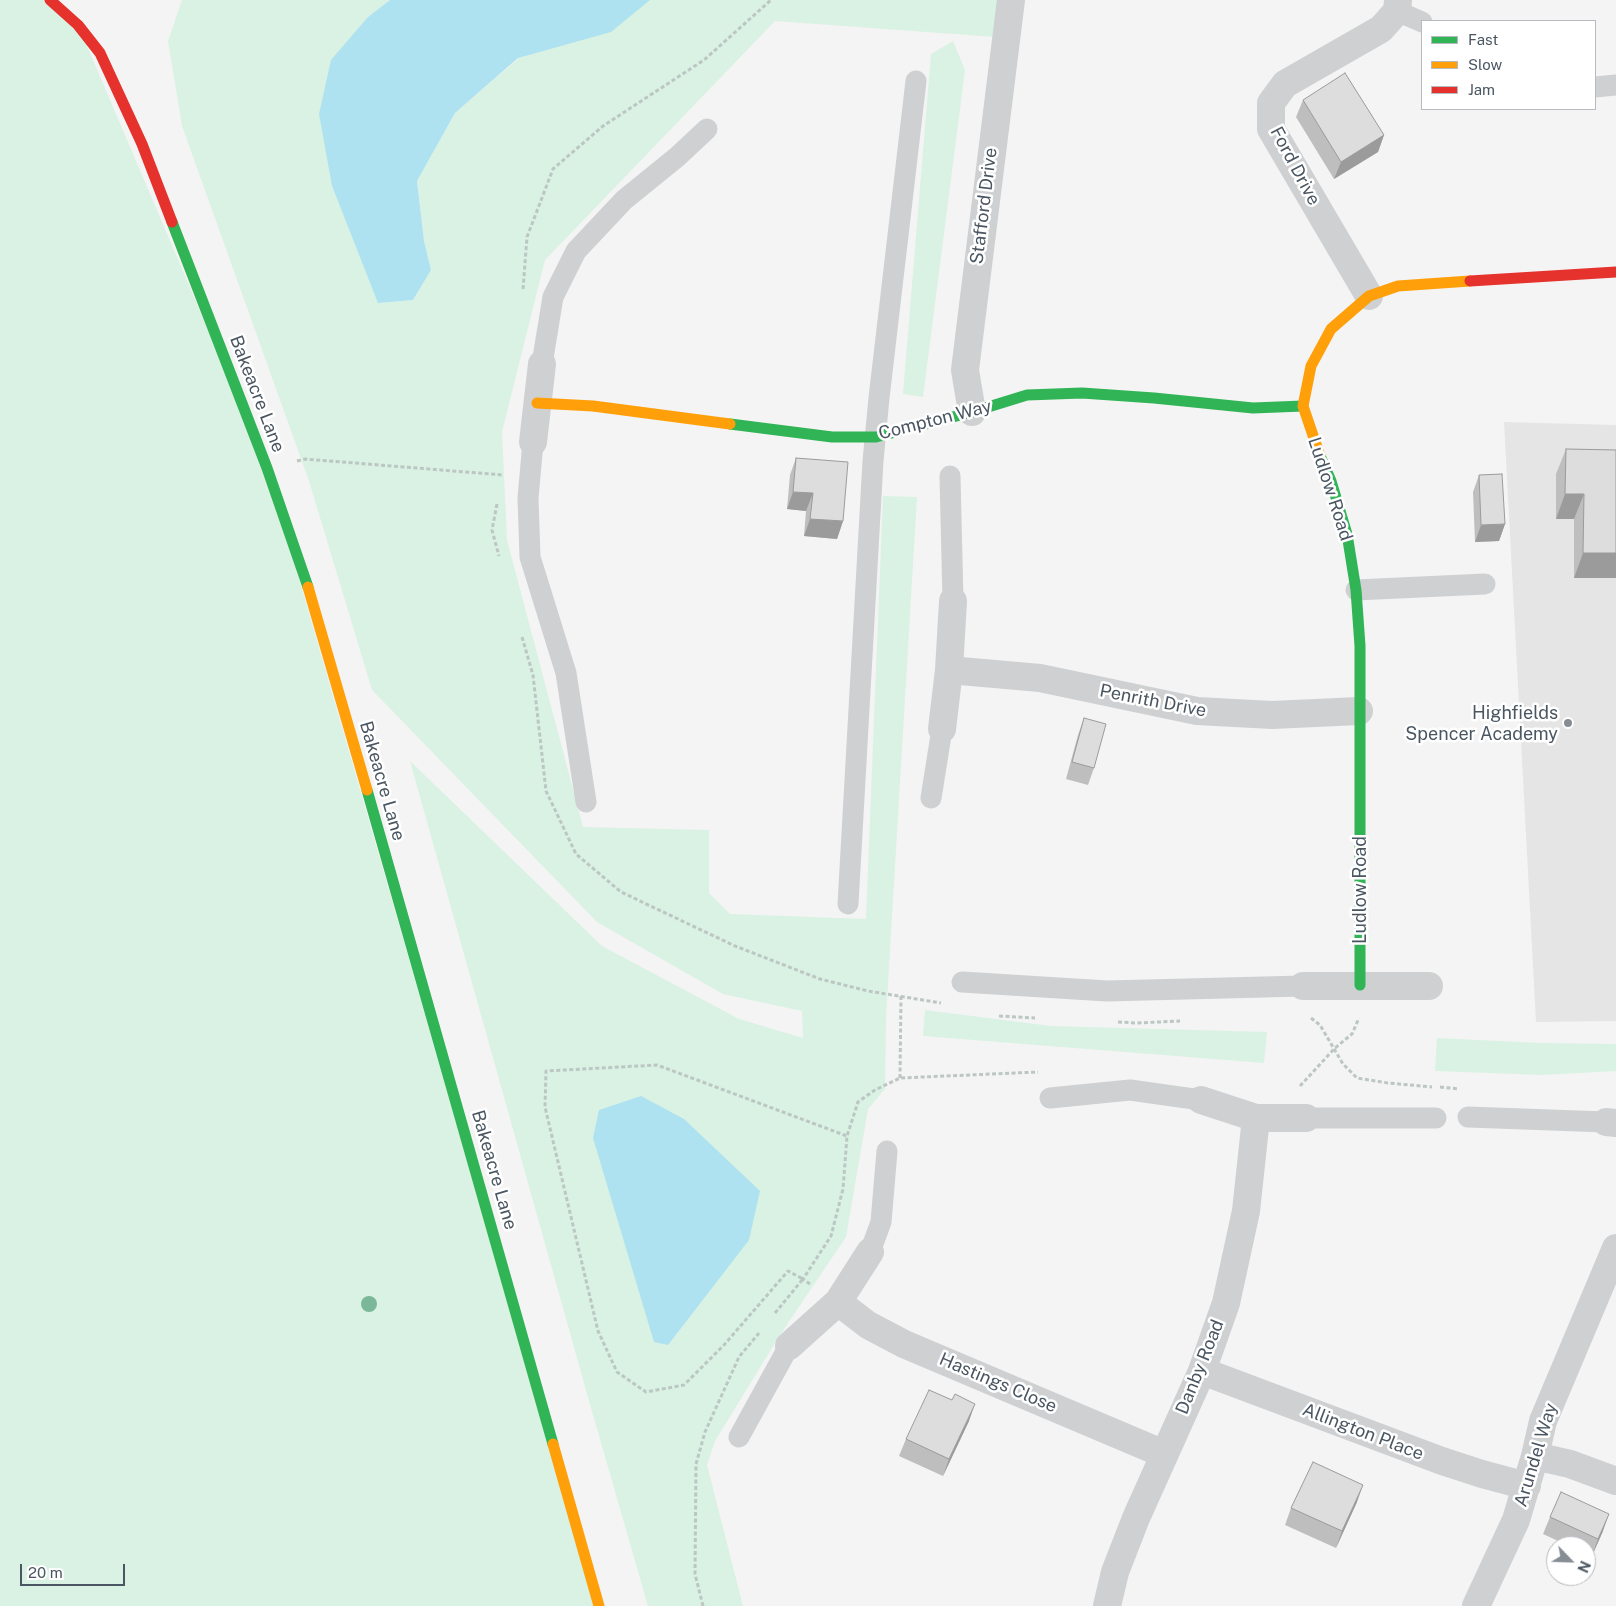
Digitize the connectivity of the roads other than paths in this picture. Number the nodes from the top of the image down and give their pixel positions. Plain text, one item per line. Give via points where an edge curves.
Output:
1 (50, 0) edge
2 (1011, 0) edge
3 (1398, 6) edge
4 (1421, 21) edge
5 (916, 82) dead end
6 (1616, 84) edge
7 (1596, 87) edge
8 (707, 130) dead end
9 (1616, 272) edge
10 (1369, 296) junction
11 (542, 364) joint
12 (537, 403) junction
13 (1303, 406) junction
14 (972, 412) junction
15 (876, 437) junction
16 (533, 442) joint
17 (950, 476) dead end
18 (1484, 584) dead end
19 (1356, 590) junction
20 (953, 601) joint
21 (949, 670) junction
22 (1359, 711) junction
23 (942, 729) joint
24 (931, 798) dead end
25 (586, 802) dead end
26 (848, 904) dead end
27 (962, 982) dead end
28 (1360, 985) junction
29 (1303, 986) joint
30 (1429, 986) dead end
31 (1050, 1098) dead end
32 (1201, 1100) joint
33 (1468, 1117) dead end
34 (1256, 1118) junction
35 (1295, 1118) joint
36 (1436, 1118) dead end
37 (1611, 1122) edge
38 (887, 1150) dead end
39 (1616, 1248) edge
40 (870, 1252) joint
41 (838, 1302) junction
42 (789, 1346) joint
43 (1202, 1371) junction
44 (739, 1437) dead end
45 (1164, 1454) junction
46 (1535, 1456) junction
47 (1616, 1481) edge
48 (1527, 1486) junction
49 (598, 1606) edge
50 (1107, 1606) edge
51 (1476, 1606) edge

1 - 49 street, Bakeacre Lane via 78,25 100,53 142,144 267,468 307,582
2 - 14 street, Stafford Drive via 964,370
3 - 4 lane
3 - 10 street, Ford Drive via 1381,29 1285,84 1271,104 1271,129
5 - 15 lane
6 - 7 lane
8 - 11 lane via 624,200 576,250 553,297
9 - 10 street, Ludlow Road via 1398,286
10 - 13 street, Ludlow Road via 1331,330 1311,366
11 - 12 street
12 - 15 street, Compton Way via 594,406 832,437
12 - 16 street
13 - 14 street, Compton Way via 1253,408 1082,393 1027,395
13 - 19 street, Ludlow Road via 1347,534
14 - 15 street, Compton Way
15 - 26 lane
16 - 25 lane via 528,498 530,557 566,674
17 - 20 lane
18 - 19 lane
19 - 22 street, Ludlow Road via 1360,646
20 - 21 street
21 - 22 street, Penrith Drive via 1040,678 1196,711 1272,715
21 - 23 street
22 - 28 street, Ludlow Road
23 - 24 lane
27 - 29 lane via 1107,991
28 - 29 street
28 - 30 street
31 - 32 lane via 1130,1090
32 - 34 street
33 - 37 lane
34 - 35 street
34 - 43 street, Danby Road via 1246,1212 1226,1303
35 - 36 lane
38 - 40 lane via 881,1222
39 - 46 street, Arundel Way via 1543,1421
40 - 41 street
41 - 42 street
41 - 45 street, Hastings Close via 868,1325 904,1344
42 - 44 lane
43 - 45 street, Danby Road
43 - 48 street, Allington Place via 1442,1461
45 - 50 street, Danby Road via 1115,1572
46 - 47 street via 1570,1464
46 - 48 street, Arundel Way
48 - 51 street, Arundel Way via 1516,1520

